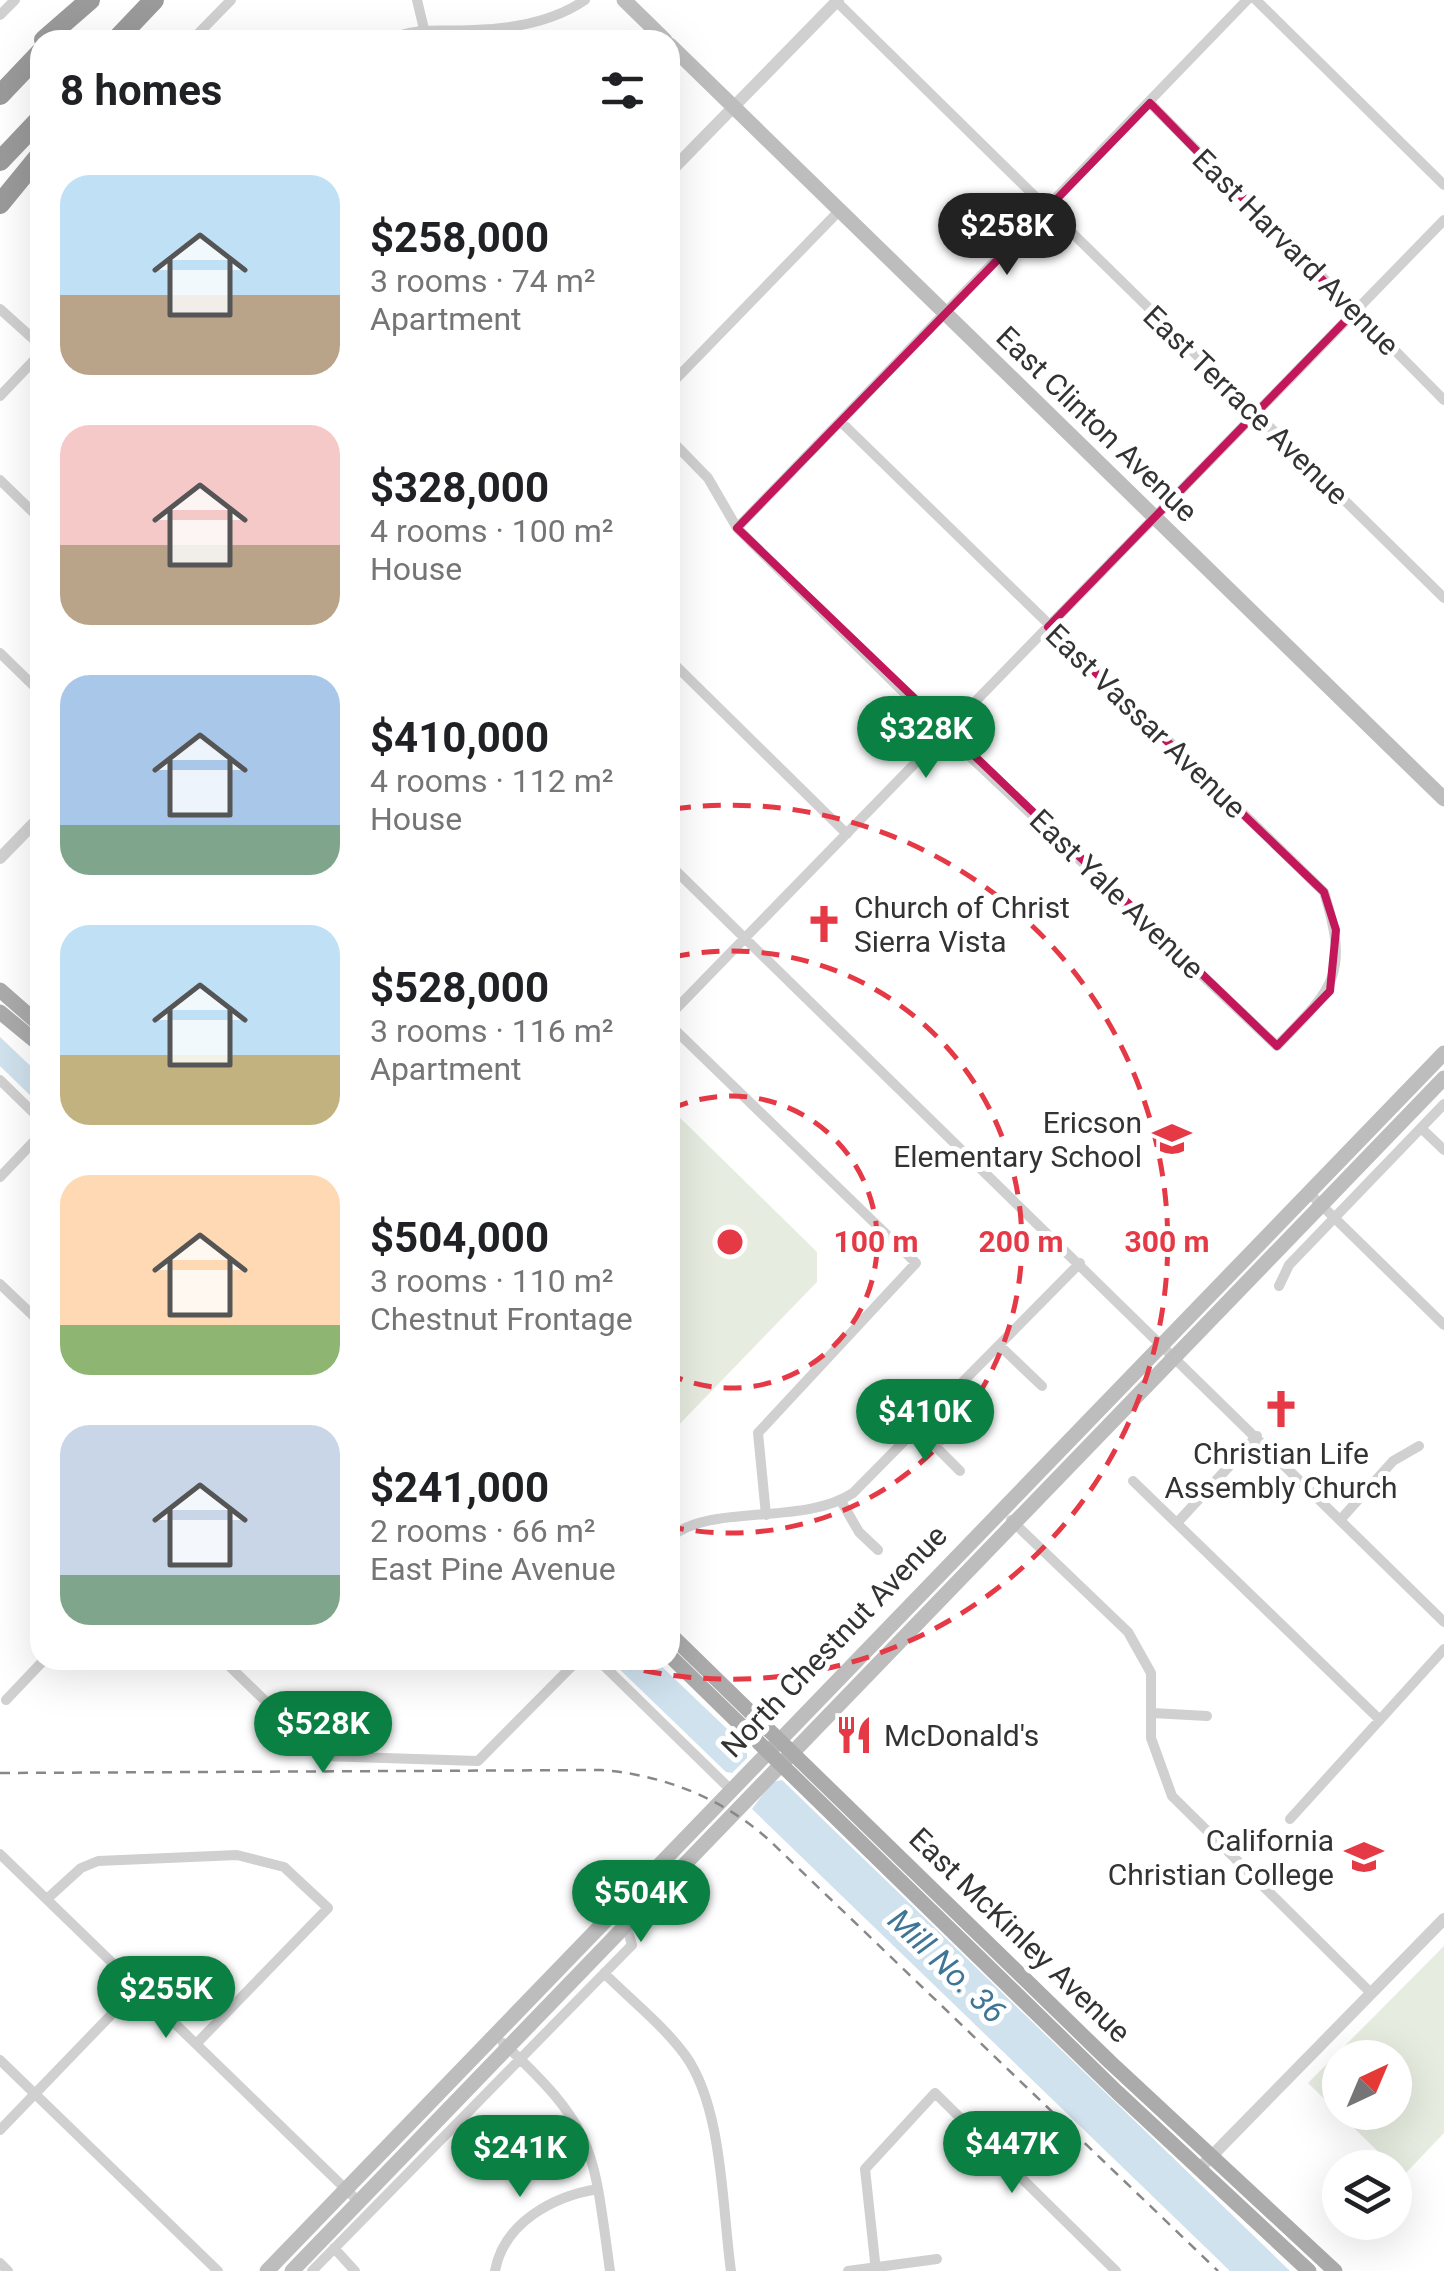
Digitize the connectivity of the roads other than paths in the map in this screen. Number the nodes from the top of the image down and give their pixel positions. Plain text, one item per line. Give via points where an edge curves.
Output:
1 (15, 0) edge
2 (91, 0) edge
3 (154, 0) edge
4 (167, 0) edge
5 (231, 0) edge
6 (417, 0) edge
7 (585, 0) edge
8 (624, 0) edge
9 (1247, 0) edge
10 (1256, 0) edge
11 (837, 1) edge
12 (0, 15) edge
13 (424, 29) junction
14 (56, 30) edge
15 (62, 30) edge
16 (126, 30) edge
17 (142, 30) edge
18 (202, 30) edge
19 (421, 30) edge
20 (655, 30) edge
21 (30, 52) edge
22 (680, 55) edge
23 (30, 64) edge
24 (0, 78) edge
25 (0, 95) edge
26 (1150, 103) junction
27 (734, 108) junction
28 (30, 130) edge
29 (0, 161) edge
30 (680, 162) edge
31 (30, 167) edge
32 (1444, 185) edge
33 (0, 204) edge
34 (1046, 208) junction
35 (839, 211) junction
36 (1444, 220) edge
37 (0, 309) edge
38 (1354, 312) junction
39 (944, 314) junction
40 (30, 336) edge
41 (30, 364) edge
42 (680, 375) edge
43 (0, 396) edge
44 (1444, 400) edge
45 (1255, 414) junction
46 (842, 423) junction
47 (680, 449) edge
48 (0, 480) edge
49 (30, 509) edge
50 (1153, 518) junction
51 (737, 528) junction
52 (1444, 598) edge
53 (1048, 627) junction
54 (0, 654) edge
55 (680, 670) edge
56 (30, 682) edge
57 (945, 733) junction
58 (1444, 800) edge
59 (30, 827) edge
60 (846, 834) junction
61 (0, 858) edge
62 (680, 875) edge
63 (745, 938) junction
64 (0, 990) edge
65 (680, 1005) edge
66 (30, 1011) edge
67 (0, 1012) edge
68 (680, 1035) edge
69 (30, 1038) edge
70 (1276, 1046) joint
71 (1444, 1052) edge
72 (1444, 1078) edge
73 (0, 1080) edge
74 (1444, 1104) edge
75 (30, 1109) edge
76 (1421, 1128) junction
77 (30, 1146) edge
78 (1444, 1150) edge
79 (0, 1177) edge
80 (1308, 1192) junction
81 (1321, 1205) junction
82 (1334, 1218) junction
83 (1080, 1263) junction
84 (0, 1284) edge
85 (1279, 1286) dead end
86 (30, 1312) edge
87 (1444, 1325) edge
88 (1161, 1343) junction
89 (1000, 1346) junction
90 (1174, 1356) junction
91 (1042, 1386) dead end
92 (918, 1429) junction
93 (1257, 1436) junction
94 (1419, 1446) dead end
95 (960, 1471) dead end
96 (1132, 1482) dead end
97 (841, 1501) junction
98 (1000, 1509) junction
99 (766, 1515) junction
100 (1341, 1519) junction
101 (1014, 1522) junction
102 (1178, 1523) junction
103 (680, 1531) edge
104 (970, 1539) junction
105 (878, 1550) dead end
106 (1444, 1622) edge
107 (906, 1632) junction
108 (680, 1644) edge
109 (1444, 1649) edge
110 (680, 1666) edge
111 (34, 1670) edge
112 (233, 1670) edge
113 (568, 1670) edge
114 (609, 1670) edge
115 (6, 1700) dead end
116 (1152, 1713) junction
117 (1207, 1716) dead end
118 (1380, 1720) junction
119 (778, 1739) junction
120 (766, 1751) junction
121 (791, 1751) junction
122 (778, 1764) junction
123 (735, 1783) junction
124 (726, 1818) junction
125 (1290, 1820) dead end
126 (0, 1854) edge
127 (871, 1854) junction
128 (48, 1898) junction
129 (609, 1919) junction
130 (1444, 1919) edge
131 (627, 1928) junction
132 (1000, 1954) junction
133 (584, 1972) junction
134 (604, 1973) junction
135 (138, 1987) junction
136 (1371, 1993) junction
137 (495, 2036) junction
138 (197, 2043) junction
139 (514, 2054) junction
140 (0, 2060) edge
141 (35, 2094) junction
142 (0, 2130) edge
143 (1212, 2157) junction
144 (1200, 2170) junction
145 (598, 2189) junction
146 (353, 2196) junction
147 (334, 2248) junction
148 (938, 2259) dead end
149 (1104, 2260) junction
150 (0, 2263) edge
151 (876, 2269) edge
152 (8, 2271) edge
153 (218, 2271) edge
154 (267, 2271) edge
155 (292, 2271) edge
156 (312, 2271) edge
157 (356, 2271) edge
158 (494, 2271) edge
159 (610, 2271) edge
160 (731, 2271) edge
161 (848, 2271) edge
162 (1094, 2271) edge
163 (1116, 2271) edge
164 (1309, 2271) edge
165 (1336, 2271) edge

1 - 12 street
2 - 14 highway
2 - 15 highway
3 - 16 highway
4 - 17 highway
5 - 18 street
6 - 13 street
7 - 13 street via 553,18 500,28
8 - 20 main road, East Clinton Avenue
9 - 26 street
10 - 32 street
11 - 27 street
11 - 34 street, East Terrace Avenue
13 - 19 street
21 - 24 highway
22 - 27 main road, East Clinton Avenue
23 - 25 highway
26 - 34 street
26 - 38 street, East Harvard Avenue
27 - 30 street
27 - 35 main road, East Clinton Avenue
28 - 29 highway
31 - 33 highway
34 - 39 street
34 - 45 street, East Terrace Avenue
35 - 39 main road, East Clinton Avenue
35 - 42 street
36 - 38 street
37 - 40 street
38 - 44 street, East Harvard Avenue
38 - 45 street
39 - 46 street
39 - 50 main road, East Clinton Avenue
41 - 43 street
45 - 50 street
45 - 52 street, East Terrace Avenue
46 - 51 street
46 - 53 street, East Vassar Avenue
47 - 51 street, East Yale Avenue via 708,478
48 - 49 street
50 - 53 street
50 - 58 main road, East Clinton Avenue
51 - 57 street, East Yale Avenue
53 - 57 street
53 - 70 street, East Vassar Avenue via 1324,892 1336,930 1330,991
54 - 56 street
55 - 60 street
57 - 60 street
57 - 70 street, East Yale Avenue
59 - 61 street
60 - 63 street
62 - 63 street
63 - 65 street
63 - 83 street
64 - 66 main road
67 - 69 main road
68 - 99 street via 916,1264 758,1434
71 - 80 main road, North Chestnut Avenue
72 - 81 main road, North Chestnut Avenue
73 - 75 street
74 - 76 street
76 - 78 street
76 - 82 street
77 - 79 street
80 - 81 street
80 - 88 main road, North Chestnut Avenue
81 - 82 street
81 - 90 main road, North Chestnut Avenue
82 - 85 street via 1285,1270
82 - 87 street
83 - 88 street
83 - 89 street
84 - 86 street
88 - 90 street
88 - 98 main road, North Chestnut Avenue
89 - 91 street
89 - 92 street
90 - 93 street
90 - 101 main road, North Chestnut Avenue
92 - 95 street
92 - 97 street
93 - 100 street
93 - 102 street
94 - 100 street via 1393,1461
96 - 102 street
97 - 99 street
97 - 105 street
98 - 101 street
98 - 104 main road, North Chestnut Avenue
99 - 103 street via 690,1524
100 - 106 street
101 - 107 main road, North Chestnut Avenue
101 - 116 street via 1128,1632 1151,1673
102 - 118 street
104 - 107 main road via 950,1573 911,1614
104 - 119 main road, North Chestnut Avenue
107 - 121 main road, North Chestnut Avenue
108 - 119 main road, East McKinley Avenue
109 - 118 street
110 - 120 main road, East McKinley Avenue
111 - 115 street
112 - 113 street via 322,1756 478,1761
114 - 123 street
116 - 117 street
116 - 136 street via 1154,1756 1183,1810
118 - 125 street
119 - 120 main road, North Chestnut Avenue
119 - 121 main road, East McKinley Avenue
120 - 122 main road, East McKinley Avenue
120 - 123 main road, North Chestnut Avenue
121 - 122 main road, North Chestnut Avenue
121 - 132 main road, East McKinley Avenue
122 - 124 main road, North Chestnut Avenue
122 - 127 main road, East McKinley Avenue
123 - 124 main road
123 - 129 main road, North Chestnut Avenue
124 - 131 main road, North Chestnut Avenue
126 - 128 street
127 - 132 main road via 910,1880 987,1953
127 - 144 main road, East McKinley Avenue
128 - 135 street
128 - 138 street via 98,1861 238,1854 284,1868 328,1908
129 - 133 main road via 611,1932 590,1954
129 - 137 main road, North Chestnut Avenue
130 - 136 street
131 - 133 main road, North Chestnut Avenue
131 - 134 street via 632,1945
132 - 143 main road, East McKinley Avenue
133 - 139 main road, North Chestnut Avenue
134 - 139 street
134 - 160 street via 672,2039 699,2080 709,2108
135 - 138 street
135 - 141 street
136 - 143 street
137 - 139 street
137 - 146 main road, North Chestnut Avenue
138 - 146 street
139 - 145 street via 577,2120 594,2158
139 - 146 main road, North Chestnut Avenue
139 - 147 street
140 - 141 street
141 - 142 street
141 - 153 street
143 - 144 street
143 - 165 main road, East McKinley Avenue
144 - 164 main road, East McKinley Avenue
145 - 158 street via 566,2194 536,2212 505,2244
145 - 159 street
146 - 154 main road, North Chestnut Avenue
146 - 155 main road, North Chestnut Avenue
147 - 156 street
147 - 157 street
148 - 151 street
149 - 151 street via 935,2093 865,2169
149 - 162 street
149 - 163 street
150 - 152 street
151 - 161 street

